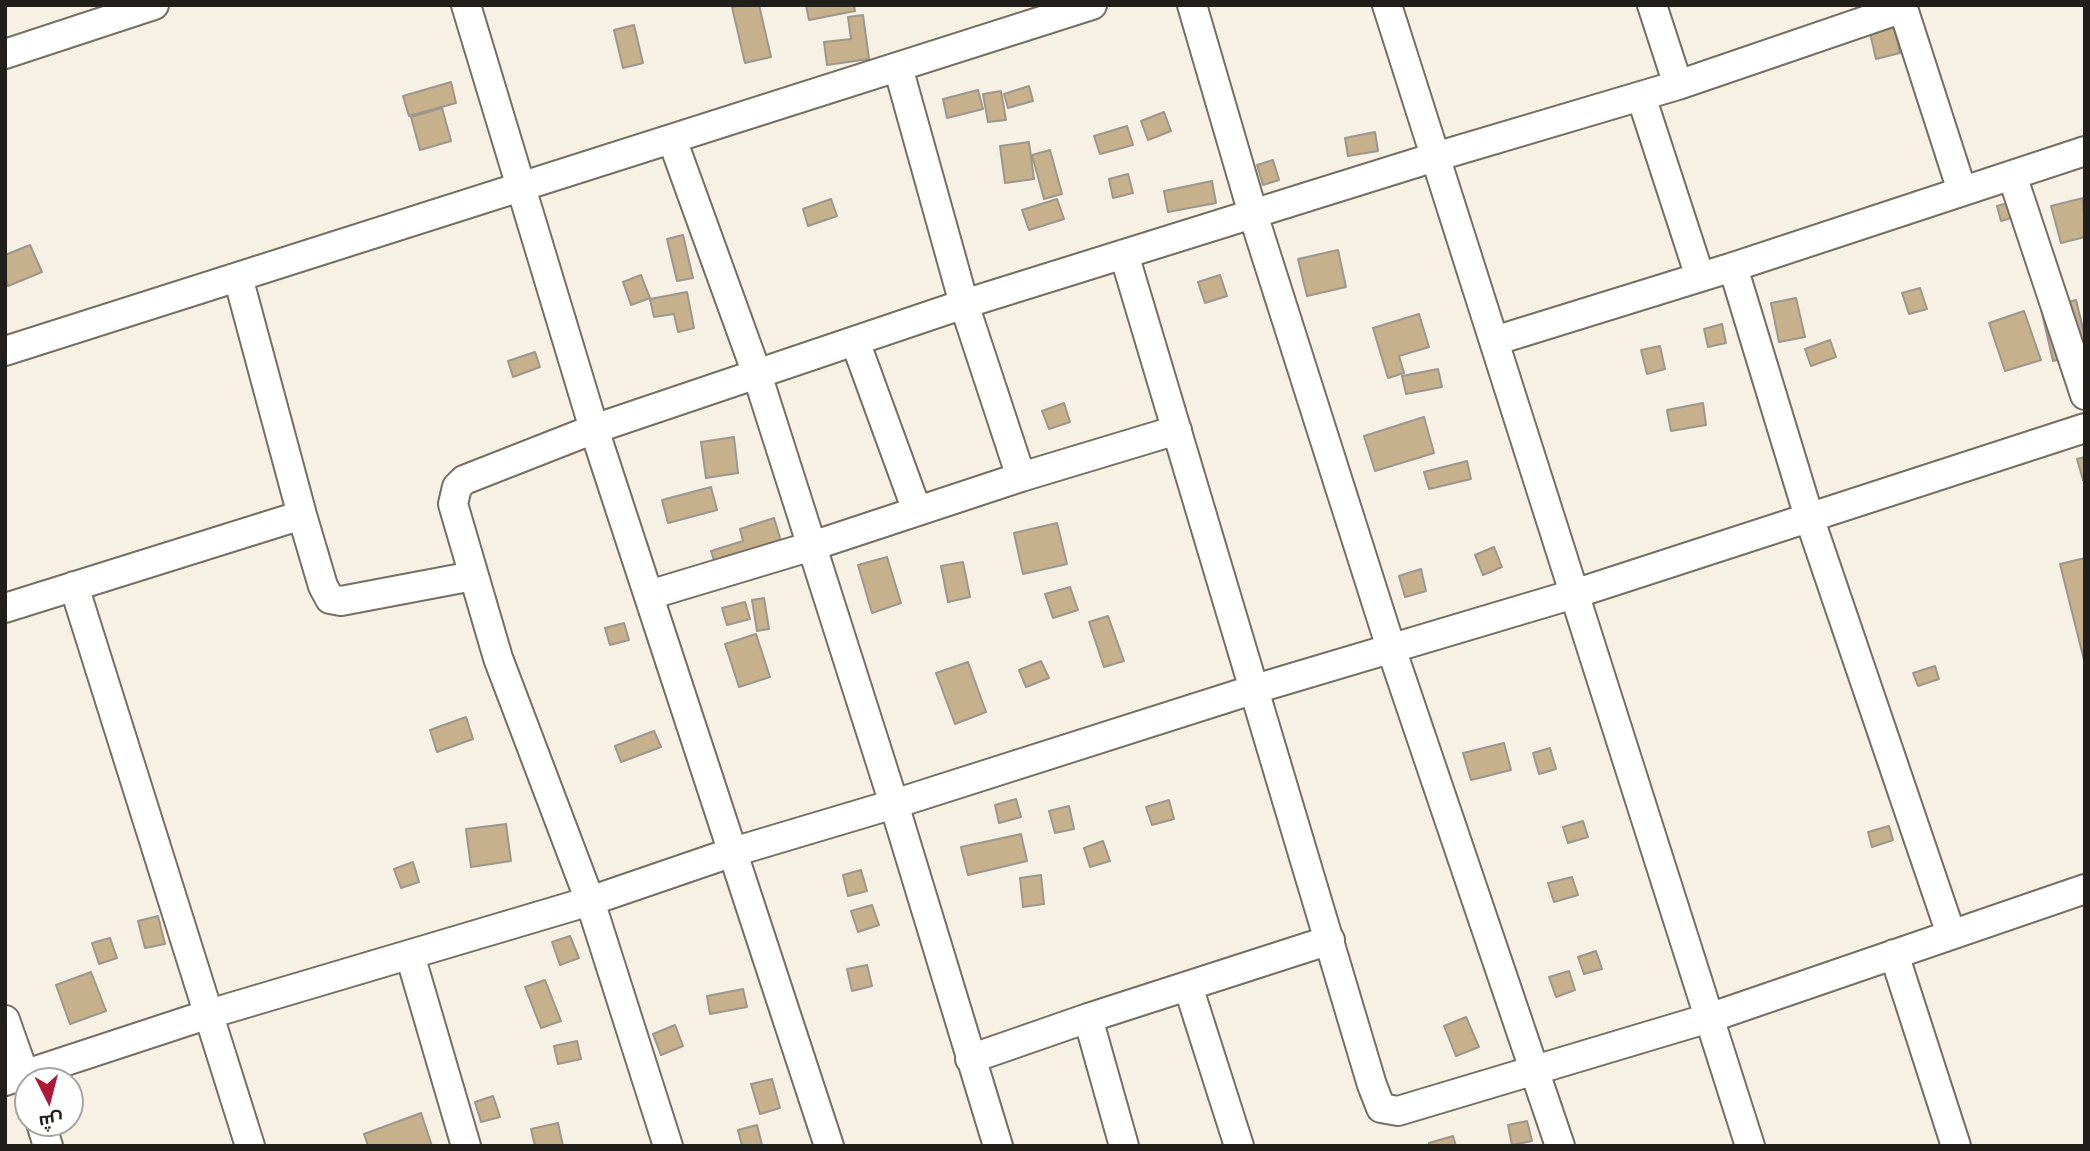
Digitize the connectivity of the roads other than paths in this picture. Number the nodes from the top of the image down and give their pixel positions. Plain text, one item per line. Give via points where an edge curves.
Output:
1 (154, 5) edge
2 (466, 5) edge
3 (1092, 5) edge
4 (1192, 5) edge
5 (1387, 5) edge
6 (1652, 5) edge
7 (1903, 7) edge
8 (5, 54) edge
9 (898, 67) junction
10 (1678, 85) junction
11 (1642, 96) junction
12 (672, 139) junction
13 (2085, 151) edge
14 (1435, 157) junction
15 (2012, 175) junction
16 (522, 187) junction
17 (1962, 191) junction
18 (1253, 214) junction
19 (1124, 254) junction
20 (1733, 267) junction
21 (238, 277) junction
22 (1700, 277) junction
23 (964, 304) junction
24 (855, 341) junction
25 (1494, 341) junction
26 (5, 351) edge
27 (757, 374) junction
28 (2085, 394) edge
29 (2085, 428) edge
30 (594, 429) junction
31 (1177, 430) junction
32 (1021, 477) junction
33 (917, 511) junction
34 (302, 515) junction
35 (1809, 517) junction
36 (812, 546) junction
37 (473, 576) junction
38 (74, 586) junction
39 (1574, 594) junction
40 (649, 595) junction
41 (5, 608) edge
42 (1391, 648) junction
43 (1255, 689) junction
44 (894, 804) junction
45 (733, 852) junction
46 (2085, 889) edge
47 (590, 901) junction
48 (1951, 934) junction
49 (1331, 940) junction
50 (1894, 954) junction
51 (410, 955) junction
52 (1188, 986) junction
53 (209, 1014) junction
54 (1088, 1018) junction
55 (1709, 1018) junction
56 (5, 1020) edge
57 (970, 1059) junction
58 (16, 1067) edge
59 (56, 1067) edge
60 (1536, 1071) junction
61 (250, 1146) edge
62 (466, 1146) edge
63 (668, 1146) edge
64 (829, 1146) edge
65 (998, 1146) edge
66 (1124, 1146) edge
67 (1239, 1146) edge
68 (1559, 1146) edge
69 (1750, 1146) edge
70 (1956, 1146) edge

1 - 8 street
2 - 16 street
3 - 9 street
4 - 18 street
5 - 14 street
6 - 10 street
7 - 10 street
7 - 17 street
9 - 12 street
9 - 23 street
10 - 11 street
11 - 14 street
11 - 22 street
12 - 16 street
12 - 27 street
13 - 15 street
14 - 18 street
14 - 25 street
15 - 17 street
15 - 28 street
16 - 21 street
16 - 30 street
17 - 20 street
18 - 19 street
18 - 42 street
19 - 23 street
19 - 31 street
20 - 22 street
20 - 35 street
21 - 26 street
21 - 34 street
22 - 25 street
23 - 24 street
23 - 32 street
24 - 27 street
24 - 33 street
25 - 39 street
27 - 30 street
27 - 36 street
29 - 35 street
30 - 37 street via 464,480 457,487 453,504
30 - 40 street
31 - 32 street
31 - 43 street
32 - 33 street
33 - 36 street
34 - 37 street via 330,598 341,601
34 - 38 street
35 - 39 street
35 - 48 street
36 - 40 street
36 - 44 street
37 - 47 street via 498,658
38 - 41 street
38 - 53 street
39 - 42 street
39 - 55 street
40 - 45 street
42 - 43 street
42 - 60 street
43 - 44 street
43 - 49 street
44 - 45 street
44 - 57 street
45 - 47 street
45 - 64 street
46 - 48 street
47 - 51 street
47 - 63 street
48 - 50 street
49 - 52 street
49 - 60 street via 1381,1108 1398,1111
50 - 55 street
50 - 70 street
51 - 53 street
51 - 62 street
52 - 54 street
52 - 67 street
53 - 59 street
53 - 61 street
54 - 57 street
54 - 66 street
55 - 60 street
55 - 69 street
56 - 58 street
57 - 65 street
60 - 68 street

